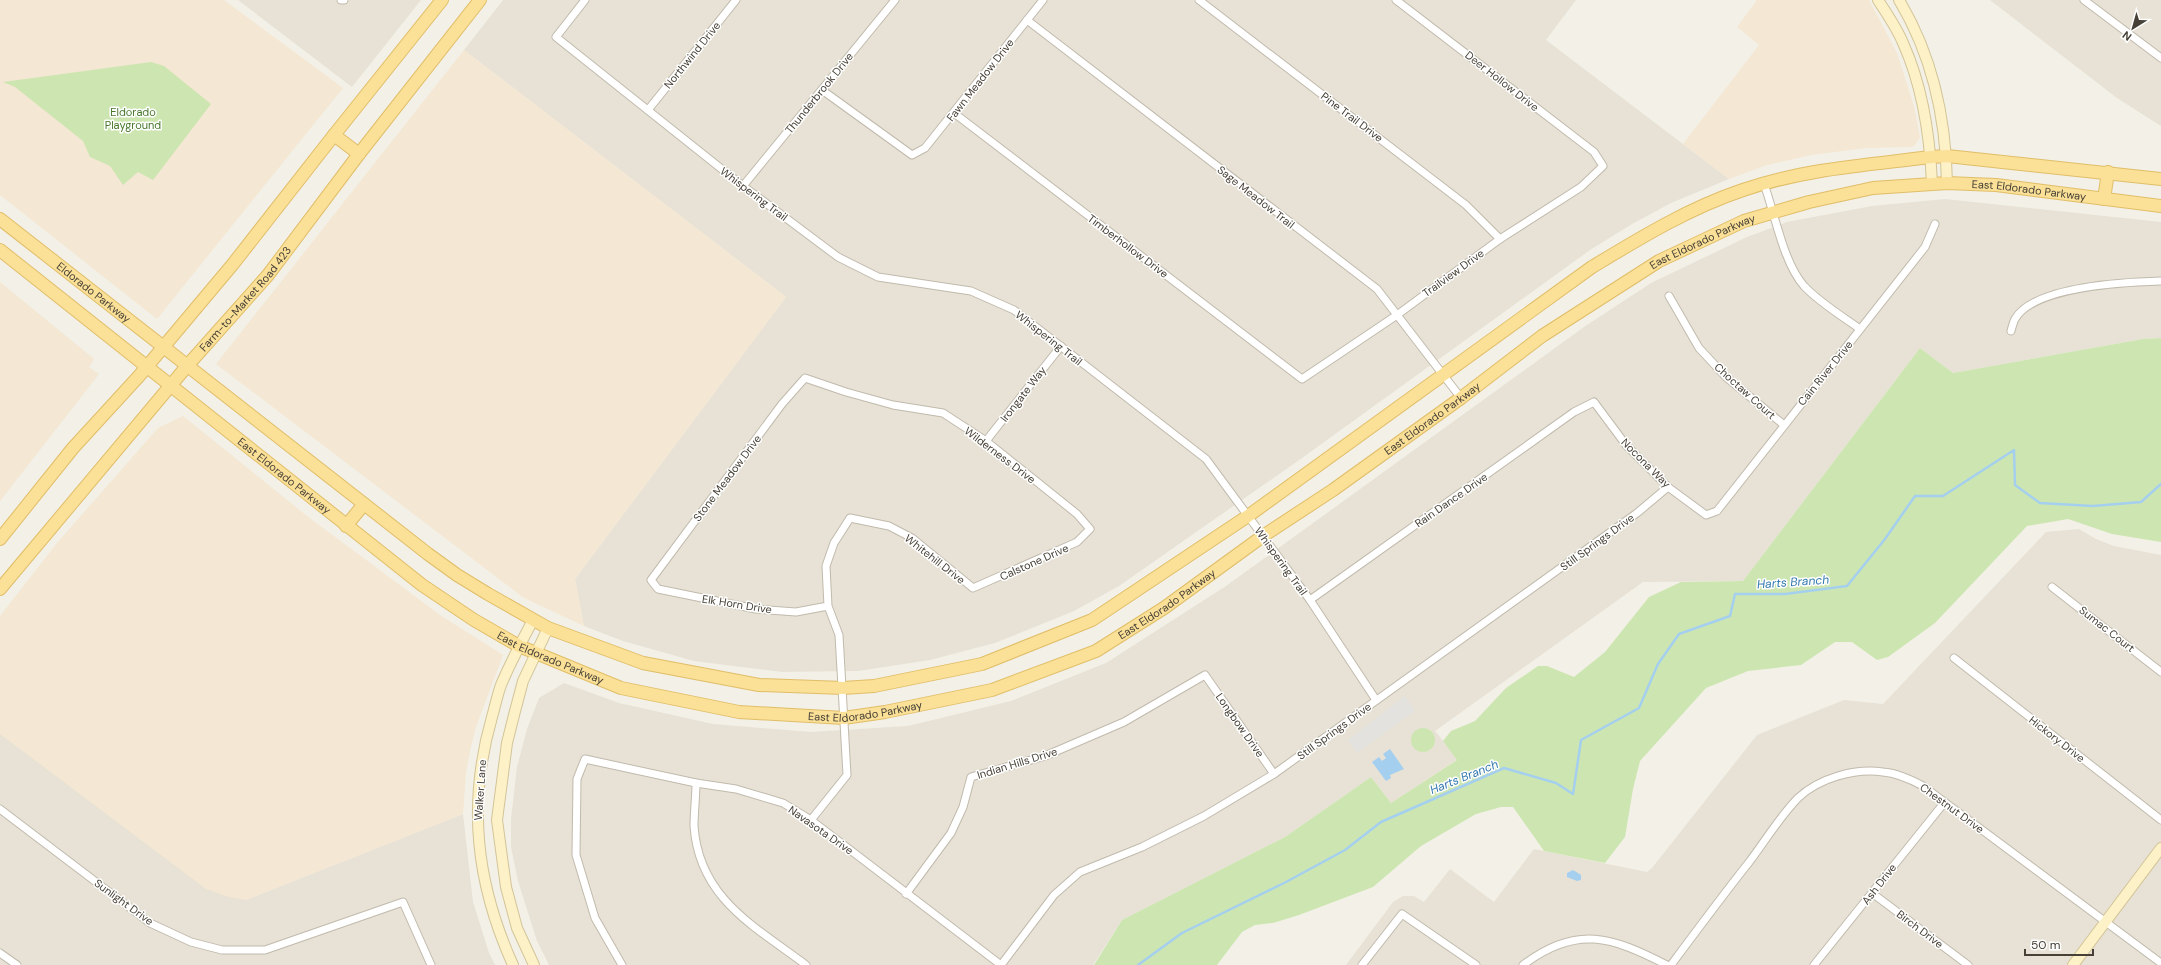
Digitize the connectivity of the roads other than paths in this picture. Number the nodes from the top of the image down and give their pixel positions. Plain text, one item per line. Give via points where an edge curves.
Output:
1 (442, 0) edge
2 (480, 0) edge
3 (585, 0) edge
4 (736, 0) edge
5 (895, 0) edge
6 (1043, 0) edge
7 (1199, 0) edge
8 (1396, 0) edge
9 (1878, 0) edge
10 (1899, 0) edge
11 (2084, 0) edge
12 (1027, 20) junction
13 (2161, 58) edge
14 (822, 90) junction
15 (648, 110) junction
16 (954, 113) junction
17 (334, 135) junction
18 (359, 154) junction
19 (1930, 156) junction
20 (1947, 156) junction
21 (1603, 166) joint
22 (2108, 172) junction
23 (2161, 179) edge
24 (1947, 183) junction
25 (1764, 184) junction
26 (1932, 184) junction
27 (743, 186) junction
28 (2104, 199) junction
29 (2161, 206) edge
30 (1774, 213) junction
31 (0, 219) edge
32 (1936, 224) dead end
33 (1500, 239) junction
34 (0, 250) edge
35 (2161, 281) edge
36 (1669, 296) dead end
37 (1397, 314) junction
38 (1860, 329) junction
39 (2011, 331) dead end
40 (1061, 346) junction
41 (164, 347) junction
42 (188, 366) junction
43 (147, 367) junction
44 (1443, 374) junction
45 (805, 378) joint
46 (1302, 379) joint
47 (171, 386) junction
48 (1460, 398) junction
49 (1594, 402) joint
50 (1784, 425) junction
51 (986, 441) junction
52 (1668, 487) junction
53 (364, 504) junction
54 (1706, 515) joint
55 (1248, 516) junction
56 (346, 526) junction
57 (1090, 529) joint
58 (1263, 536) junction
59 (0, 538) edge
60 (651, 580) joint
61 (2052, 587) dead end
62 (973, 588) joint
63 (0, 589) edge
64 (1310, 600) junction
65 (828, 606) junction
66 (533, 620) junction
67 (548, 628) junction
68 (519, 646) junction
69 (537, 654) junction
70 (1954, 658) dead end
71 (2161, 672) edge
72 (1205, 675) joint
73 (843, 688) junction
74 (1376, 700) junction
75 (844, 718) junction
76 (1274, 774) junction
77 (696, 783) junction
78 (1944, 803) junction
79 (0, 809) edge
80 (811, 820) junction
81 (2161, 820) edge
82 (2161, 848) edge
83 (1872, 893) junction
84 (906, 894) junction
85 (2106, 922) junction
86 (0, 953) edge
87 (2161, 963) edge
88 (17, 965) edge
89 (431, 965) edge
90 (513, 965) edge
91 (534, 965) edge
92 (622, 965) edge
93 (806, 965) edge
94 (1001, 965) edge
95 (1362, 965) edge
96 (1476, 965) edge
97 (1523, 965) edge
98 (1667, 965) edge
99 (1671, 965) edge
100 (1814, 965) edge
101 (1968, 965) edge
102 (2073, 965) edge

1 - 17 main road
2 - 18 main road, Farm-to-Market Road 423
3 - 15 street, Whispering Trail via 556,37
4 - 15 street, Northwind Drive
5 - 14 street, Thunderbrook Drive
6 - 12 street, Fawn Meadow Drive
7 - 33 street, Pine Trail Drive via 1466,205
8 - 21 street, Deer Hollow Drive via 1594,152
9 - 19 street via 1903,42 1917,80
10 - 20 street via 1934,79
11 - 13 street
12 - 16 street, Fawn Meadow Drive
12 - 37 street, Sage Meadow Trail via 1377,289
14 - 16 street, Fawn Meadow Drive via 912,155 925,148
14 - 27 street, Thunderbrook Drive
15 - 27 street, Whispering Trail
16 - 46 street, Timberhollow Drive
17 - 18 main road
17 - 41 main road
18 - 42 main road, Farm-to-Market Road 423 via 268,275
19 - 20 main road, East Eldorado Parkway
19 - 25 main road, East Eldorado Parkway via 1828,169
19 - 26 street
20 - 22 main road, East Eldorado Parkway
20 - 24 street
21 - 33 street, Trailview Drive via 1581,187
22 - 23 main road, East Eldorado Parkway
22 - 28 main road
24 - 26 main road, East Eldorado Parkway
24 - 28 main road, East Eldorado Parkway via 1996,185
25 - 30 street
25 - 44 main road, East Eldorado Parkway via 1742,190 1651,231 1592,267
26 - 30 main road, East Eldorado Parkway via 1873,188 1809,202
27 - 40 street, Whispering Trail via 838,257 878,277 971,292 1014,310
28 - 29 main road, East Eldorado Parkway
30 - 38 street via 1788,258 1800,280 1815,296
30 - 48 main road, East Eldorado Parkway via 1744,222 1659,261 1542,336
31 - 41 main road, Eldorado Parkway
32 - 38 street, Cain River Drive via 1925,247
33 - 37 street, Trailview Drive
34 - 43 main road
35 - 39 street via 2089,286 2060,293 2032,304 2015,318
36 - 50 street, Choctaw Court via 1700,348 1726,377
37 - 44 street, Sage Meadow Trail
37 - 46 street, Trailview Drive
38 - 50 street, Cain River Drive
40 - 51 street, Irongate Way
40 - 55 street, Whispering Trail via 1206,459
41 - 42 main road, Eldorado Parkway
41 - 43 main road
42 - 47 main road, Farm-to-Market Road 423
42 - 53 main road, East Eldorado Parkway
43 - 47 main road
43 - 59 main road via 73,448
44 - 48 street, Sage Meadow Trail
44 - 55 main road, East Eldorado Parkway
45 - 51 street, Wilderness Drive via 894,405 943,414
45 - 60 street, Stone Meadow Drive via 782,404
47 - 56 main road, East Eldorado Parkway
47 - 63 main road, Farm-to-Market Road 423
48 - 58 main road, East Eldorado Parkway via 1333,490
49 - 52 street, Nocona Way via 1626,445
49 - 64 street, Rain Dance Drive via 1574,412
50 - 54 street, Cain River Drive via 1717,511
51 - 57 street, Wilderness Drive via 1077,514
52 - 54 street, Nocona Way
52 - 74 street, Still Springs Drive via 1630,518
53 - 56 main road
53 - 66 main road, East Eldorado Parkway via 457,575
55 - 58 street, Whispering Trail
55 - 73 main road, East Eldorado Parkway via 1092,620 982,664 874,686
56 - 68 main road, East Eldorado Parkway via 422,585
57 - 62 street, Calstone Drive via 1077,542
58 - 64 street, Whispering Trail
58 - 75 main road, East Eldorado Parkway via 1164,608 1096,651 992,690
60 - 65 street, Elk Horn Drive via 658,589 756,609 796,612
61 - 71 street, Sumac Court
62 - 65 street, Whitehill Drive via 912,538 889,526 850,518 834,543 826,566
64 - 74 street, Whispering Trail
65 - 73 street via 839,635
66 - 67 main road, East Eldorado Parkway
66 - 68 street, Walker Lane
67 - 69 street, Walker Lane
67 - 73 main road, East Eldorado Parkway via 643,663 759,685
68 - 69 main road, East Eldorado Parkway
68 - 90 street, Walker Lane via 501,686 483,749 477,794 480,859 486,890
69 - 75 main road, East Eldorado Parkway via 621,688 739,712
69 - 91 street, Walker Lane via 523,681 506,743 497,820 506,887 518,928
70 - 81 street, Hickory Drive
72 - 76 street, Longbow Drive
72 - 84 street, Indian Hills Drive via 1124,722 1045,756 971,777 963,807 951,833
73 - 75 street
74 - 76 street, Still Springs Drive
75 - 80 street via 847,775
76 - 94 street, Still Springs Drive via 1204,816 1142,847 1080,872 1054,895
77 - 80 street, Navasota Drive via 736,789 783,803
77 - 92 street, Navasota Drive via 585,759 577,779 576,855 595,918
77 - 93 street via 694,826 701,858 712,886 731,908
78 - 83 street, Ash Drive
78 - 85 street, Chestnut Drive
78 - 99 street, Chestnut Drive via 1923,786 1882,771 1853,772 1810,789 1798,798
79 - 89 street, Sunlight Drive via 150,923 191,942 222,950 265,950 403,902
80 - 84 street, Navasota Drive
82 - 85 street
83 - 100 street, Ash Drive
83 - 101 street, Birch Drive
84 - 94 street, Navasota Drive
85 - 87 street, Chestnut Drive
85 - 102 street
86 - 88 street
95 - 96 street via 1402,914
97 - 98 street via 1540,952 1562,942 1588,939 1630,946

